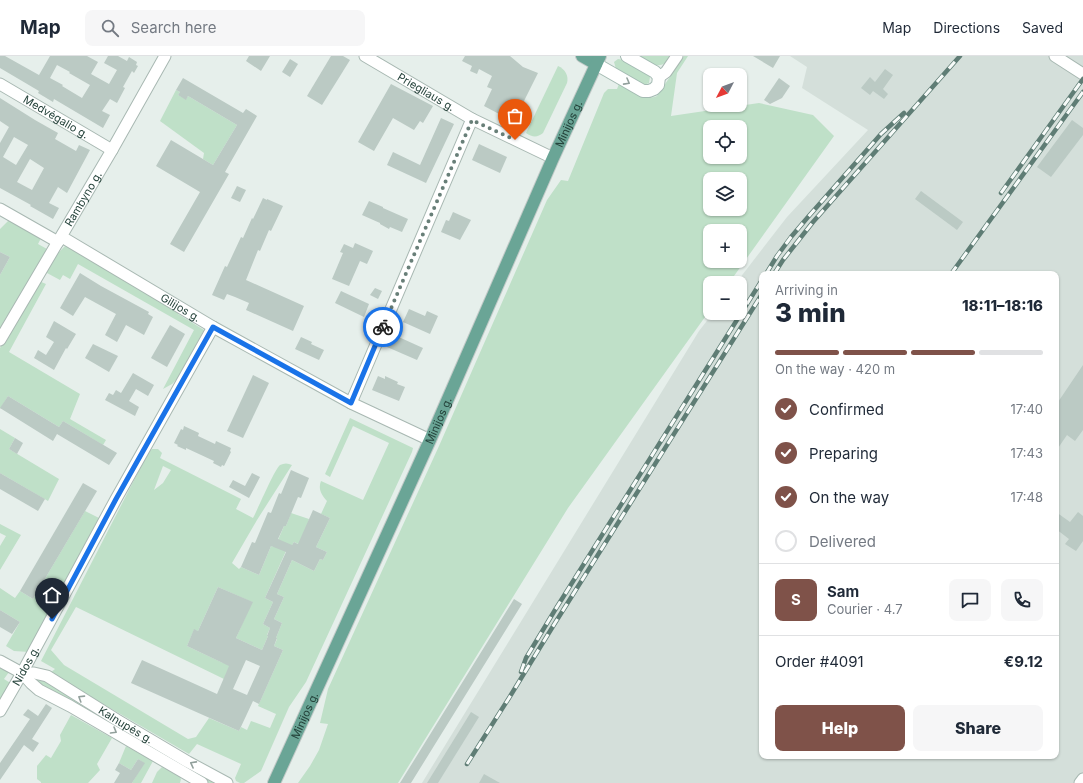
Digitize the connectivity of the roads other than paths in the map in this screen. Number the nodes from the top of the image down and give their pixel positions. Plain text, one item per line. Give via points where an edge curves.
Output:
1 (365, 56) edge
2 (582, 56) edge
3 (627, 56) edge
4 (677, 56) edge
5 (1055, 56) edge
6 (162, 57) edge
7 (598, 60) edge
8 (1083, 74) edge
9 (659, 77) junction
10 (0, 84) edge
11 (472, 120) junction
12 (112, 150) junction
13 (553, 158) junction
14 (0, 209) edge
15 (60, 239) junction
16 (213, 327) junction
17 (0, 340) edge
18 (351, 403) junction
19 (430, 440) junction
20 (0, 661) edge
21 (22, 673) junction
22 (0, 711) edge
23 (1083, 779) edge
24 (202, 783) edge
25 (227, 783) edge
26 (274, 783) edge
27 (1080, 783) edge

1 - 11 street, Priegliaus g.
2 - 7 main road
3 - 9 main road
4 - 9 street via 666,72
5 - 8 street
6 - 12 street, Rambyno g.
7 -> 9 main road via 643,91 654,89 658,85
7 - 13 main road, Minijos g.
10 - 12 street, Medvėgalio g.
11 - 13 street, Priegliaus g.
11 - 18 street
12 - 15 street, Rambyno g.
13 - 19 main road, Minijos g.
14 - 15 street, Gilijos g.
15 - 16 street, Gilijos g.
15 - 17 street, Rambyno g.
16 - 18 street, Gilijos g.
16 - 21 street, Nidos g.
18 - 19 street, Gilijos g.
19 - 26 main road, Minijos g.
20 - 21 street, Kalnupės g.
21 - 22 street, Nidos g.
21 -> 24 street, Kalnupės g. via 39,690
25 -> 21 street, Kalnupės g. via 117,720 47,676
23 - 27 street

